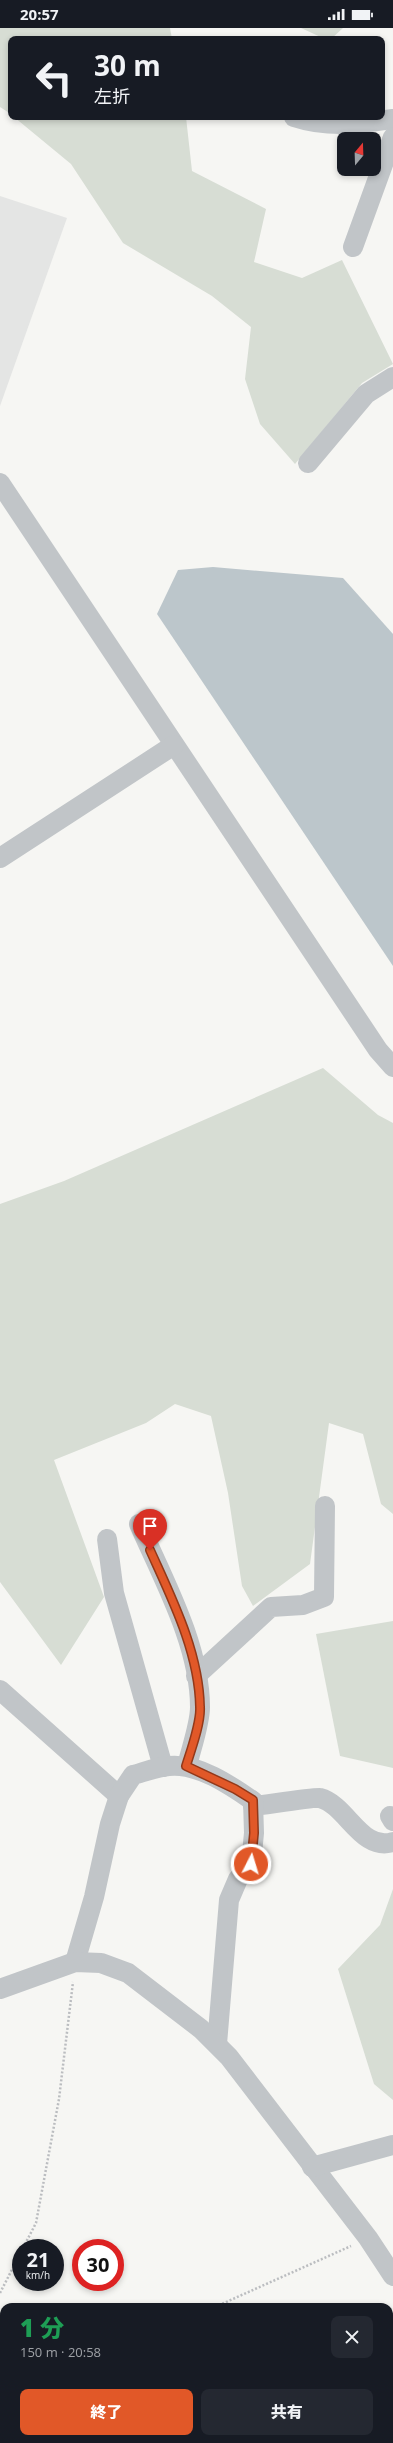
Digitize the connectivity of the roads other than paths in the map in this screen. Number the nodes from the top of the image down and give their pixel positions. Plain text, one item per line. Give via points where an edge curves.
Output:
1 (393, 119) edge
2 (303, 120) edge
3 (393, 137) edge
4 (353, 246) dead end
5 (393, 377) edge
6 (308, 463) dead end
7 (0, 484) edge
8 (174, 745) junction
9 (0, 858) edge
10 (393, 1067) edge
11 (325, 1506) dead end
12 (138, 1524) dead end
13 (106, 1539) dead end
14 (196, 1676) junction
15 (0, 1690) edge
16 (186, 1766) junction
17 (163, 1767) junction
18 (119, 1796) junction
19 (254, 1806) junction
20 (393, 1842) edge
21 (75, 1962) junction
22 (0, 1989) edge
23 (217, 2044) junction
24 (393, 2144) edge
25 (312, 2167) junction
26 (393, 2276) edge

1 - 2 street via 354,125
3 - 4 street
5 - 6 street via 366,394
7 - 8 street
8 - 9 street
8 - 10 street via 378,1050
11 - 14 street via 324,1597 303,1605 270,1607
12 - 14 street via 168,1589 191,1648
13 - 17 street via 114,1593
14 - 16 street via 200,1708
15 - 18 street
16 - 17 street
16 - 19 street via 235,1789 253,1800
17 - 18 street via 133,1775
18 - 21 street
19 - 20 street via 320,1798 336,1808 366,1837 386,1844
19 - 23 street via 251,1864 238,1879 229,1900
21 - 22 street
21 - 23 street via 101,1962 128,1973
23 - 25 street
24 - 25 street
25 - 26 street via 368,2238

